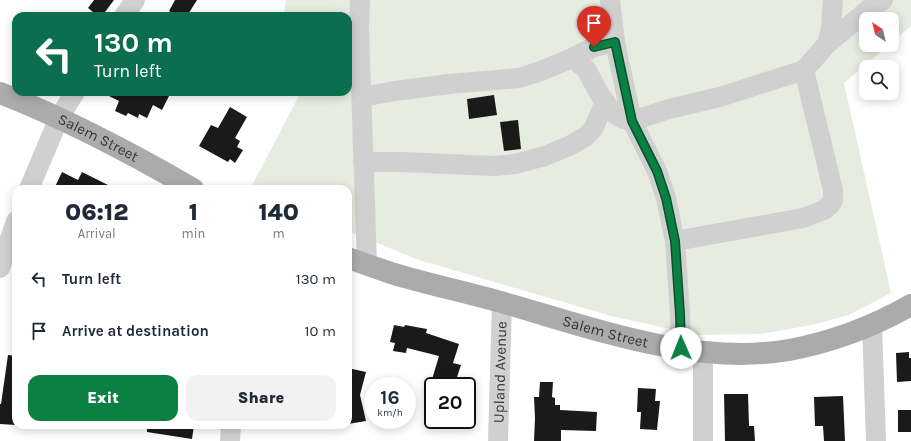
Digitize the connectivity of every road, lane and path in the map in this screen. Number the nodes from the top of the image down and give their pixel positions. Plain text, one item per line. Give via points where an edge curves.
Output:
1 (135, 0) edge
2 (360, 0) edge
3 (610, 0) edge
4 (833, 0) edge
5 (883, 0) edge
6 (127, 12) edge
7 (615, 42) junction
8 (827, 44) junction
9 (572, 58) junction
10 (804, 70) junction
11 (0, 93) edge
12 (73, 96) edge
13 (362, 97) junction
14 (605, 102) junction
15 (59, 118) junction
16 (632, 121) junction
17 (363, 162) junction
18 (31, 185) edge
19 (186, 185) edge
20 (12, 233) edge
21 (675, 241) junction
22 (357, 261) edge
23 (0, 268) edge
24 (502, 302) junction
25 (911, 305) edge
26 (872, 325) junction
27 (681, 348) junction
28 (703, 351) junction
29 (231, 429) edge
30 (230, 441) edge
31 (498, 441) edge
32 (703, 441) edge
33 (876, 441) edge

1 - 6 street
2 - 13 street
3 - 7 street
4 - 8 street
5 - 8 street
7 - 9 street via 594,47
7 - 16 street
8 - 10 street
9 - 13 street via 519,78 423,87
9 - 14 street via 586,69
10 - 16 street via 720,98 669,109
10 - 21 street via 833,190 830,205 803,218
11 - 15 main road, Salem Street
12 - 15 street
13 - 17 street
14 - 16 street via 621,118
14 - 17 street via 593,129 585,137 545,156 515,164 495,166
15 - 18 street
15 - 19 main road, Salem Street
16 - 21 street via 657,171
17 - 22 street via 367,230
20 - 23 street
21 - 27 street
22 - 24 main road, Salem Street via 392,273
24 - 27 main road, Salem Street via 614,334
24 - 31 street, Upland Avenue
25 - 26 main road, Salem Street
26 - 28 main road, Salem Street via 817,344 788,350 749,353
26 - 33 street
27 - 28 main road, Salem Street
28 - 32 street
29 - 30 street

